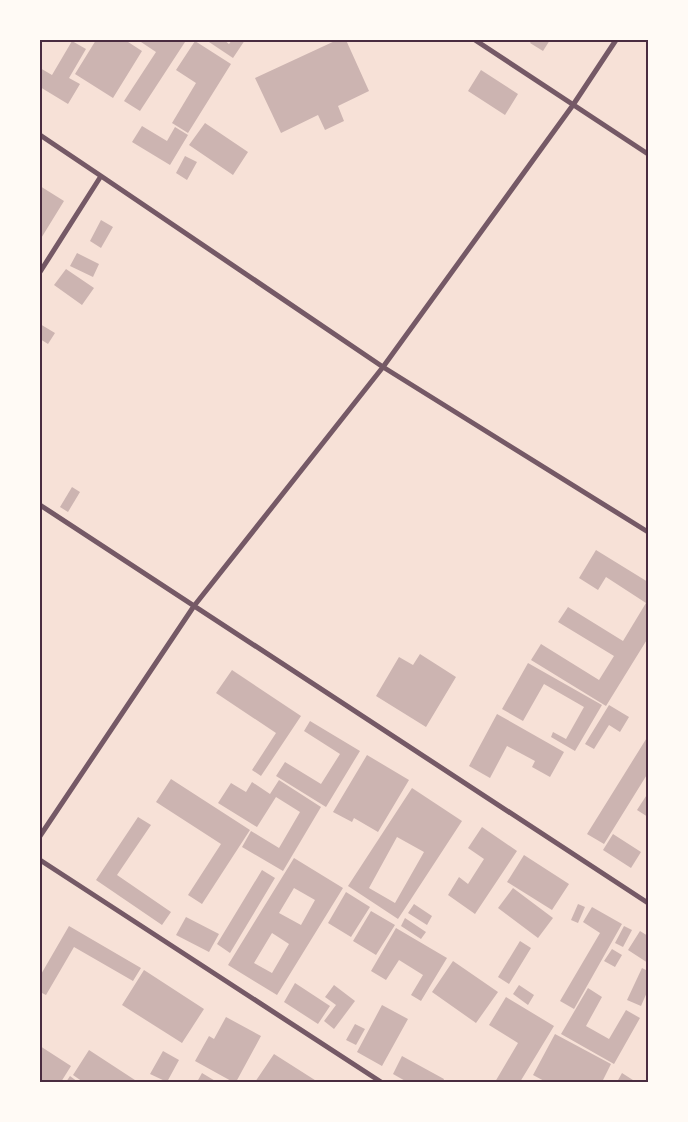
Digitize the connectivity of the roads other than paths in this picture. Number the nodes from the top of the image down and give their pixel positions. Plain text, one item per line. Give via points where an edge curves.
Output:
1 (475, 40) edge
2 (616, 40) edge
3 (573, 106) junction
4 (40, 135) edge
5 (648, 154) edge
6 (101, 176) junction
7 (40, 272) edge
8 (384, 367) junction
9 (40, 505) edge
10 (648, 532) edge
11 (194, 606) junction
12 (40, 836) edge
13 (40, 860) edge
14 (648, 902) edge
15 (381, 1082) edge

1 - 3 street
2 - 3 street
3 - 5 street
3 - 8 street
4 - 6 street
6 - 7 street
6 - 8 street
8 - 10 street
8 - 11 street
9 - 11 street
11 - 12 street
11 - 14 street
13 - 15 street

